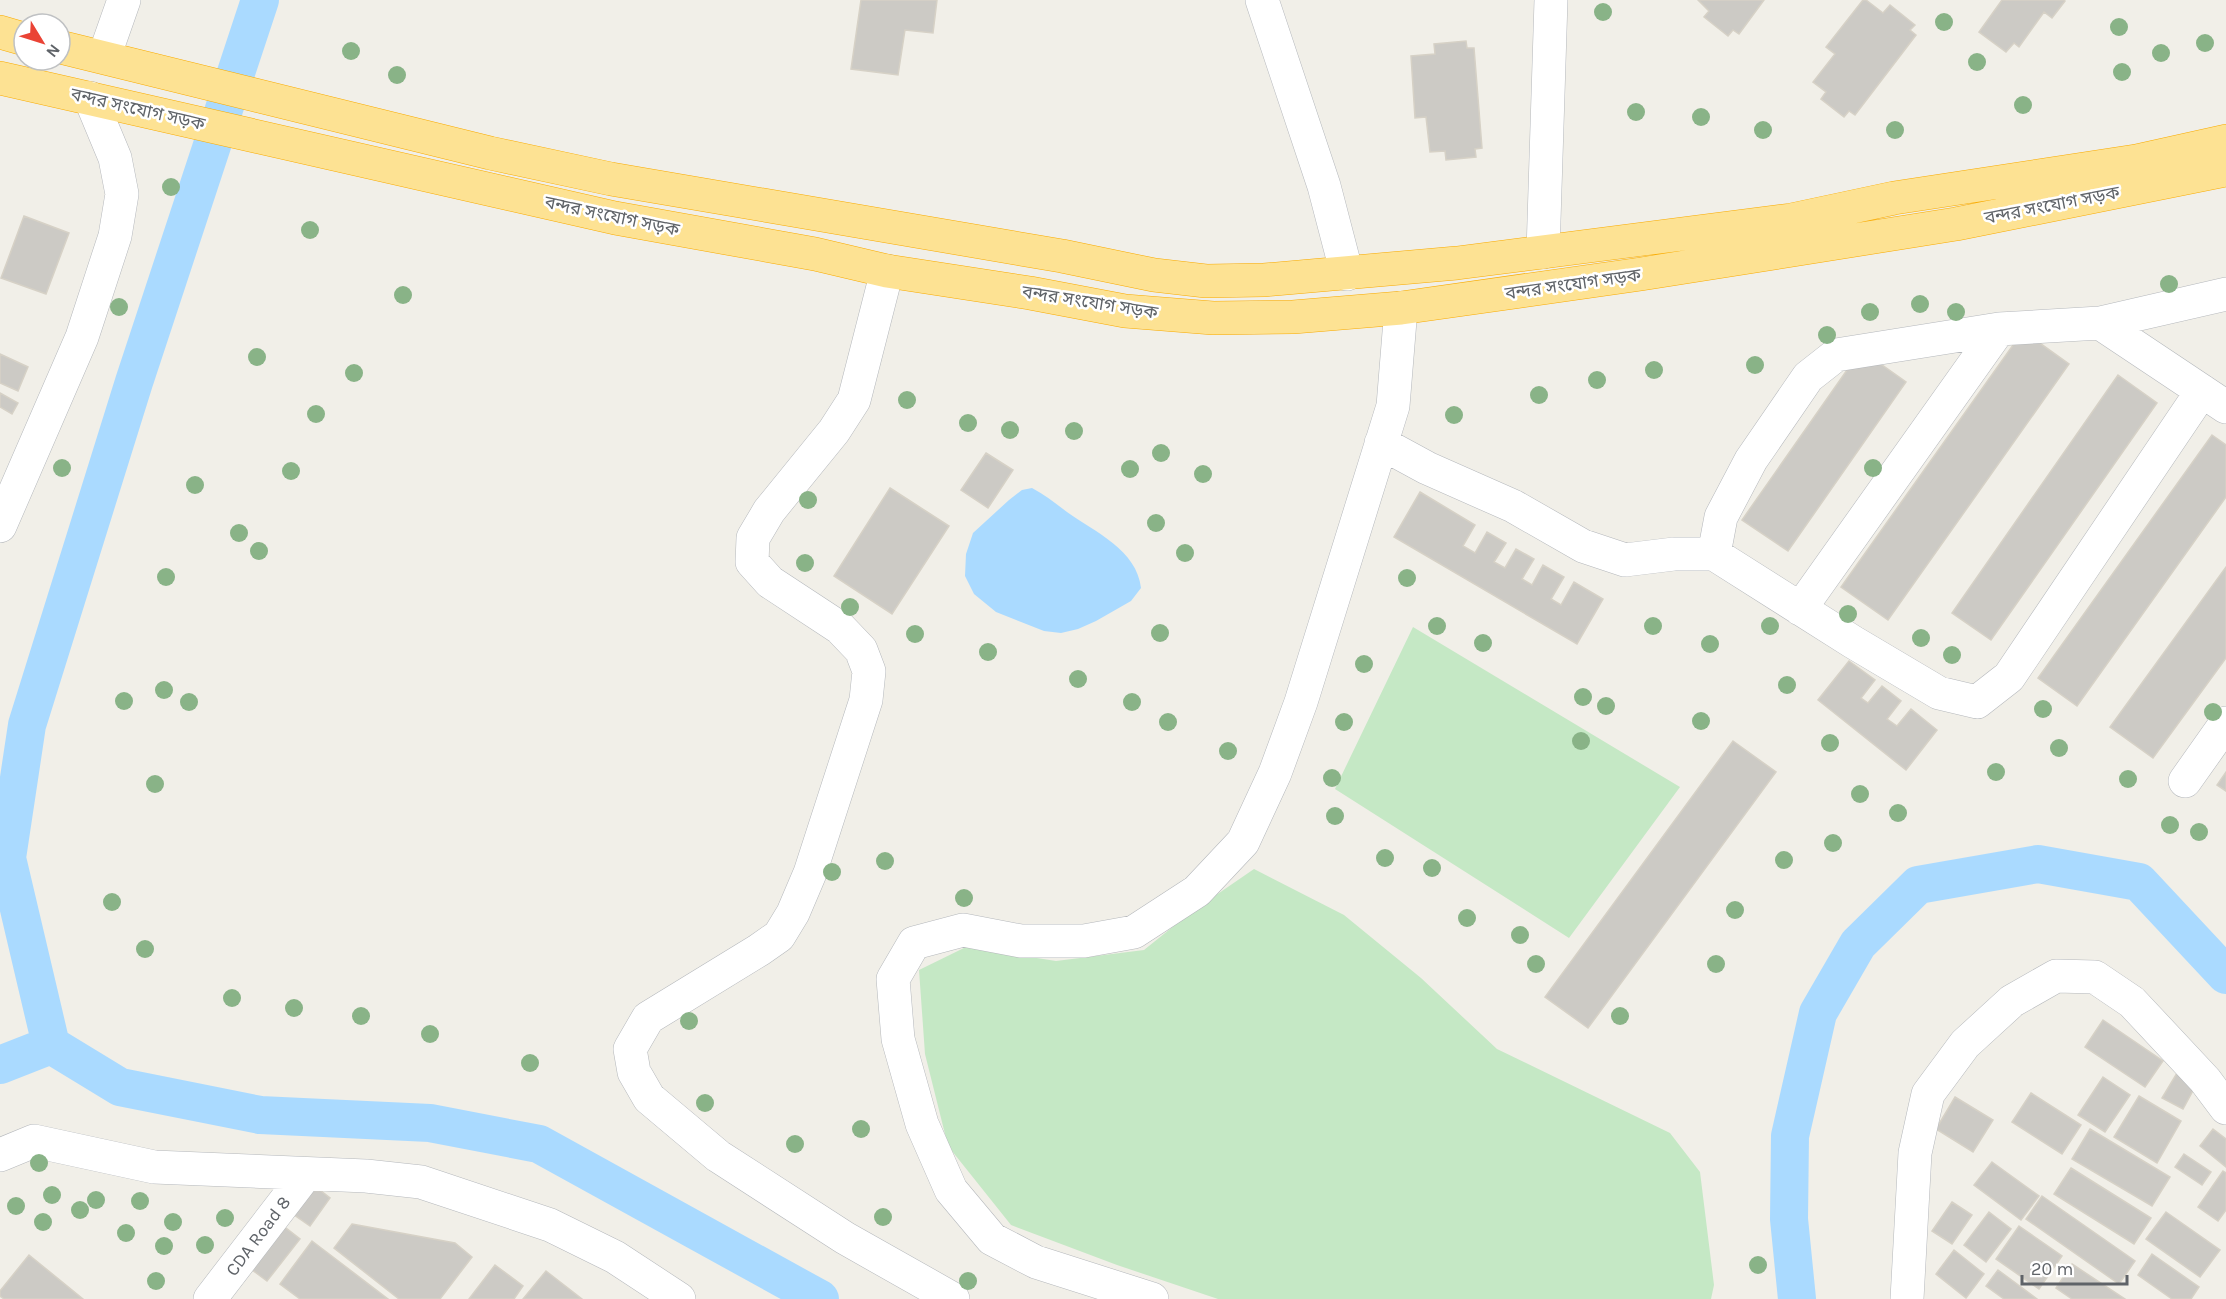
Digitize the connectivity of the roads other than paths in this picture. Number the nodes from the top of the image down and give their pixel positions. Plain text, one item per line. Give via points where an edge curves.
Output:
1 (124, 0) edge
2 (1262, 0) edge
3 (1551, 0) edge
4 (72, 50) edge
5 (104, 57) junction
6 (0, 78) edge
7 (90, 98) junction
8 (2226, 141) edge
9 (2226, 170) edge
10 (1543, 252) junction
11 (887, 271) junction
12 (1347, 274) junction
13 (2226, 294) edge
14 (1401, 308) junction
15 (2100, 323) junction
16 (2000, 329) junction
17 (2214, 399) edge
18 (1381, 443) junction
19 (0, 526) edge
20 (1714, 554) junction
21 (1800, 609) junction
22 (2226, 723) edge
23 (2185, 781) dead end
24 (2226, 1108) edge
25 (0, 1155) edge
26 (306, 1174) junction
27 (676, 1298) edge
28 (210, 1299) edge
29 (952, 1299) edge
30 (1152, 1299) edge
31 (1907, 1299) edge

1 - 5 street
2 - 12 street via 1324,186
3 - 10 street
4 - 5 highway, বন্দর সংযোগ সড়ক
5 - 12 highway, বন্দর সংযোগ সড়ক via 490,153 611,179 1154,275 1264,280
6 - 7 highway, বন্দর সংযোগ সড়ক
7 - 11 highway, বন্দর সংযোগ সড়ক via 615,218
7 - 19 street via 115,158 122,194 115,236 82,337
8 - 10 highway, বন্দর সংযোগ সড়ক via 2136,161 1894,198 1791,220
9 - 14 highway, বন্দর সংযোগ সড়ক via 1956,224
10 - 12 highway, বন্দর সংযোগ সড়ক
11 - 14 highway, বন্দর সংযোগ সড়ক via 1136,312 1213,318 1293,317
11 - 29 street via 854,400 769,511 753,538 752,562 770,582 840,628 861,650 869,671 867,700 810,873 779,936 648,1018 630,1049 634,1072 649,1098 718,1155 845,1238
13 - 15 street
14 - 18 street via 1393,406
15 - 16 street
15 - 17 street
16 - 20 street via 1836,355 1808,377 1751,460 1721,517
16 - 21 street
17 - 21 street via 2009,677 1977,702 1939,693
18 - 20 street via 1513,506 1583,546 1625,560
18 - 30 street via 1301,702 1275,773 1243,842 1197,891 1134,932 1084,942 1021,940 963,930 914,944 893,979 901,1050 922,1124 951,1190 992,1239 1036,1262
20 - 21 street
22 - 23 street
24 - 31 street via 2132,1002 2095,977 2056,976 2012,1001 1965,1044 1928,1094 1916,1153
25 - 26 street via 33,1141 154,1167
26 - 27 street via 421,1182 550,1225 615,1257
26 - 28 street, CDA Road 8

